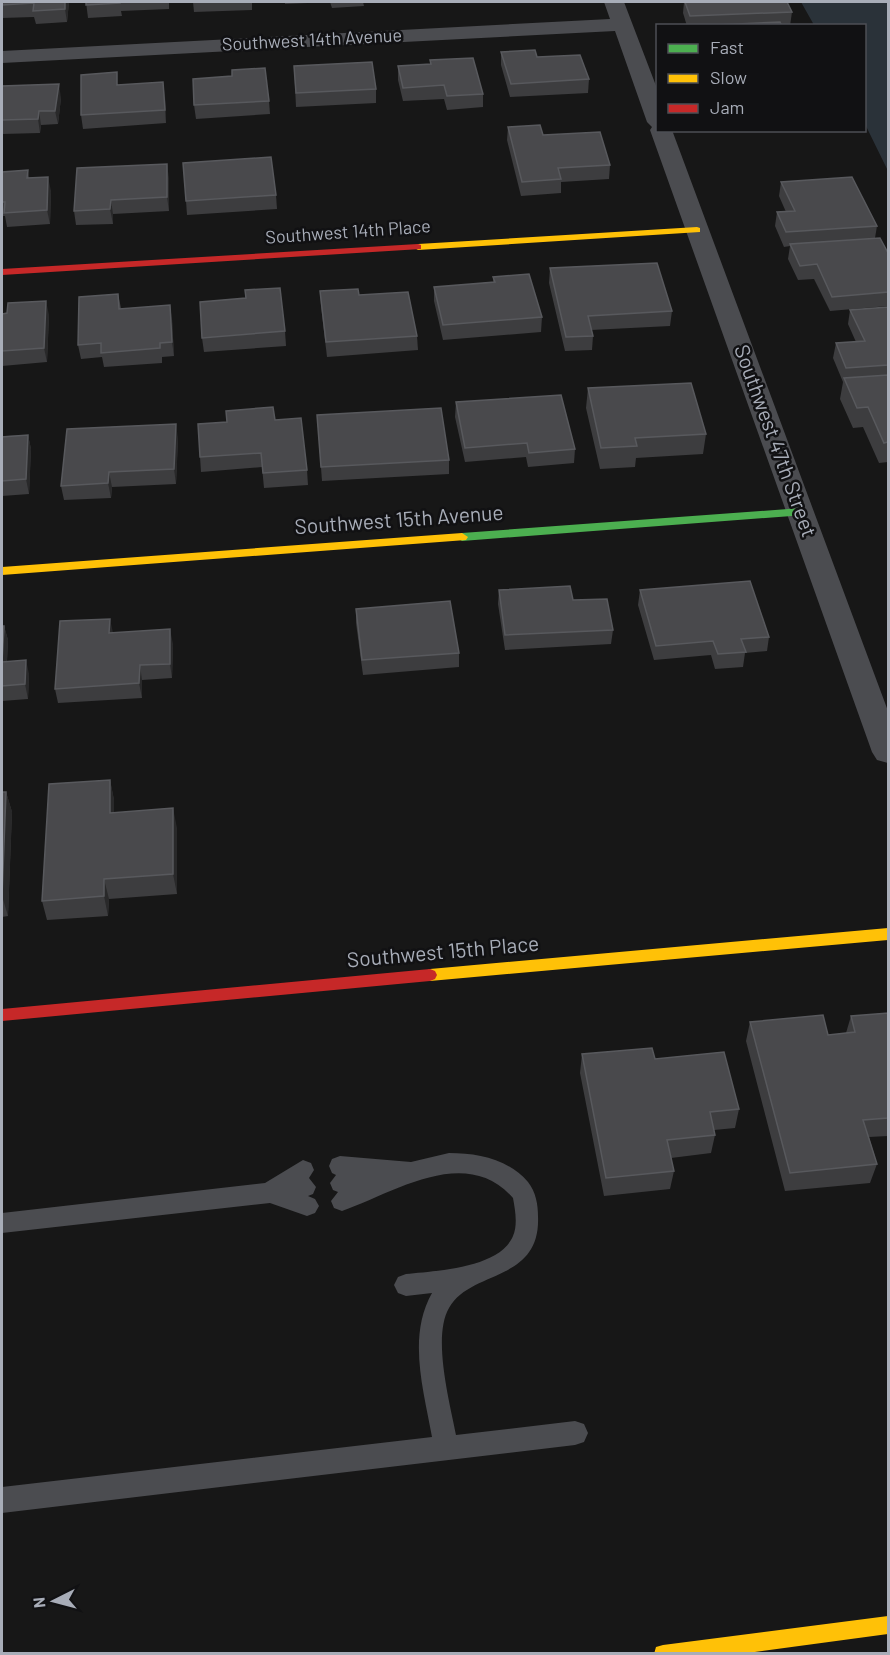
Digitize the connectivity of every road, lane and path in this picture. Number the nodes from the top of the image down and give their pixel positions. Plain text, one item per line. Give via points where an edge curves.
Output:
1 (614, 2) edge
2 (622, 25) junction
3 (2, 57) edge
4 (656, 119) edge
5 (662, 132) edge
6 (697, 230) junction
7 (2, 272) edge
8 (801, 512) junction
9 (2, 571) edge
10 (888, 752) edge
11 (888, 934) edge
12 (2, 1015) edge
13 (411, 1171) junction
14 (270, 1193) junction
15 (2, 1223) edge
16 (468, 1278) junction
17 (406, 1285) dead end
18 (575, 1433) dead end
19 (446, 1447) junction
20 (2, 1500) edge
21 (888, 1625) edge
22 (663, 1653) edge

1 - 2 street
2 - 3 street, Southwest 14th Avenue
2 - 4 street
5 - 6 street, Southwest 47th Street
6 - 7 street, Southwest 14th Place
6 - 8 street, Southwest 47th Street
8 - 9 street, Southwest 15th Avenue
8 - 10 street, Southwest 47th Street
11 - 12 street, Southwest 15th Place
13 - 13 lane via 341,1183
13 - 16 lane via 458,1163 483,1165 504,1175 524,1194 528,1220 521,1245 494,1266
14 - 14 lane via 305,1188
14 - 15 lane
16 - 17 lane
16 - 19 lane via 439,1301 431,1333
18 - 19 lane
19 - 20 lane
21 - 22 street

